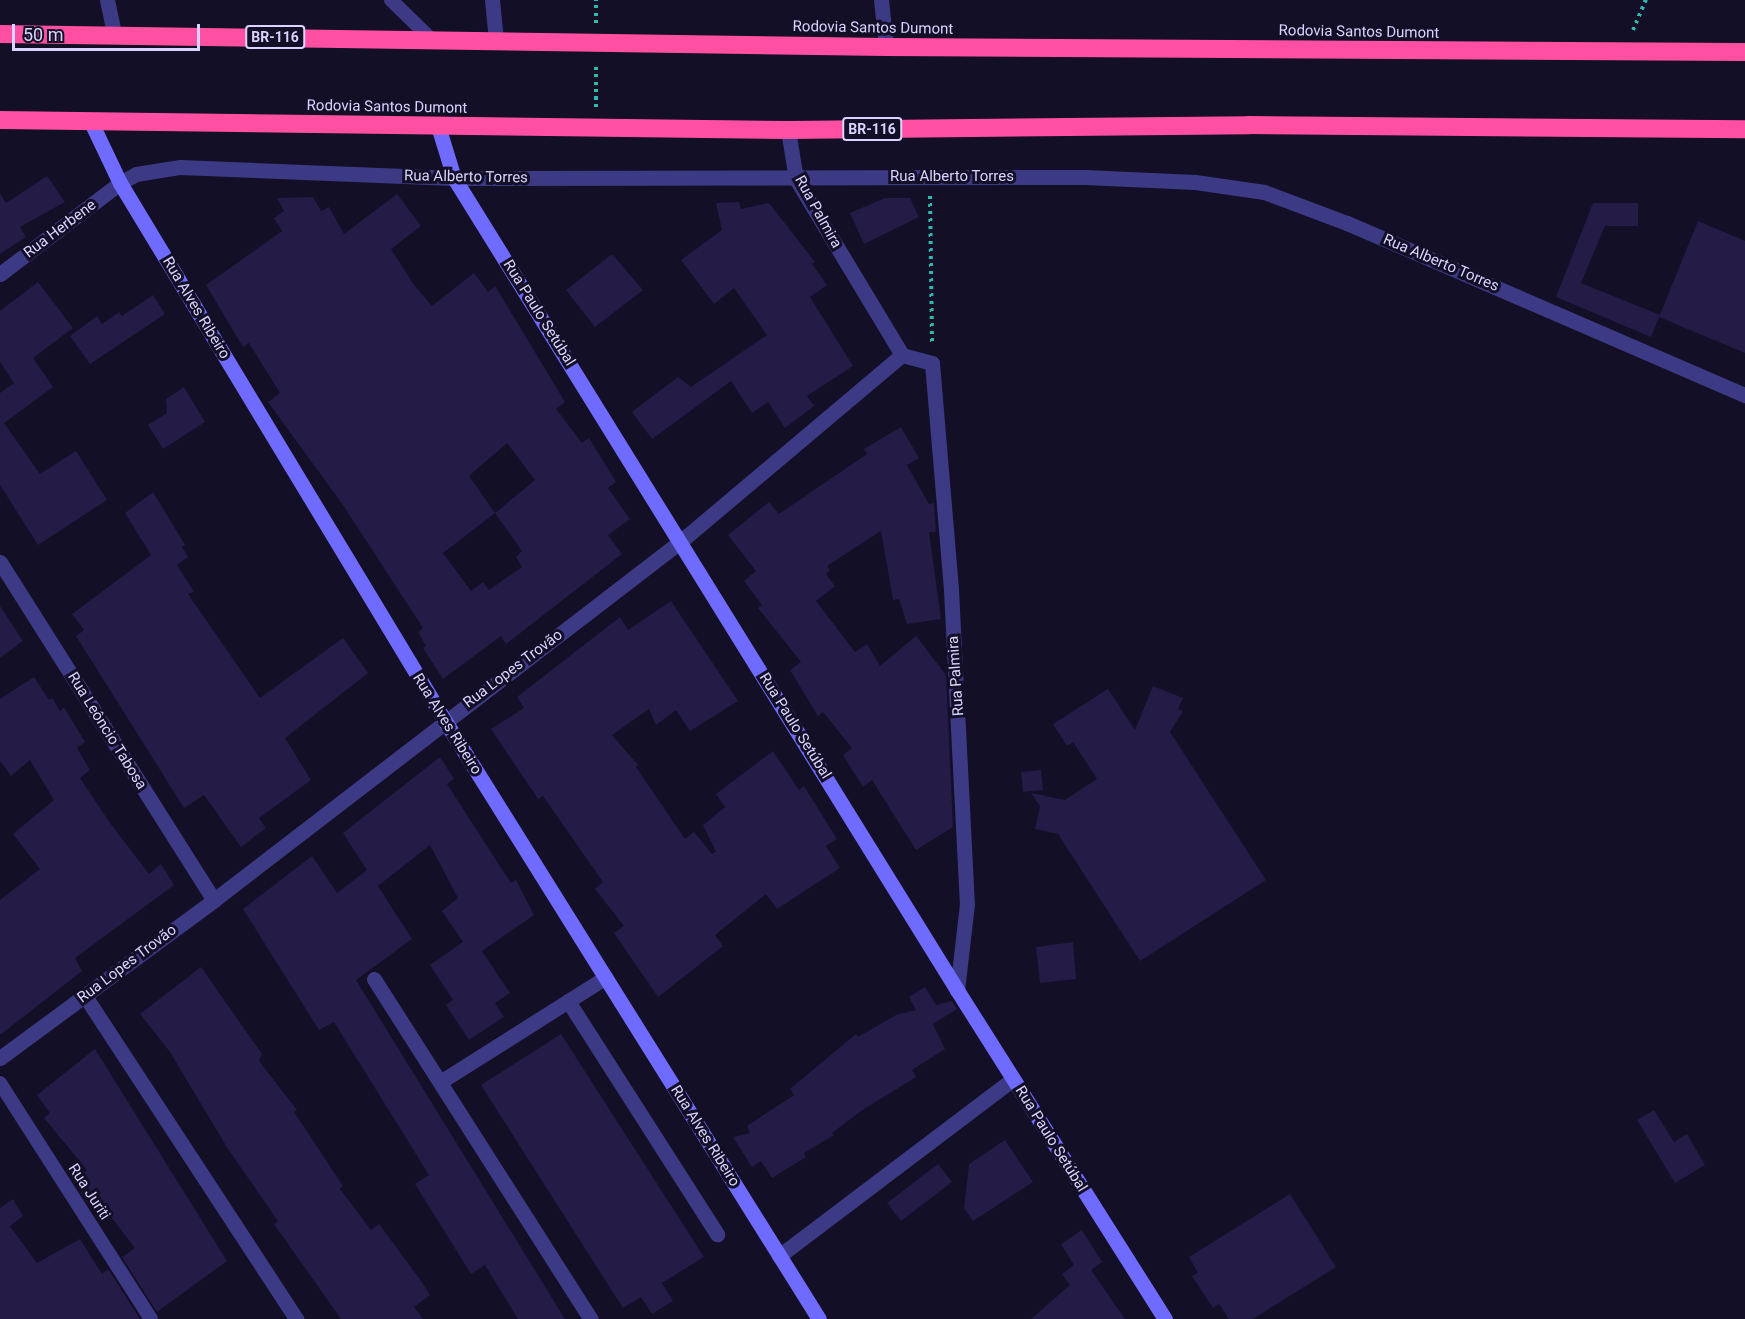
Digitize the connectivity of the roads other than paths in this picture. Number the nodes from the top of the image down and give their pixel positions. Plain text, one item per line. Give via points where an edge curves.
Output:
1 (107, 0) edge
2 (391, 0) edge
3 (492, 0) edge
4 (880, 0) edge
5 (0, 33) edge
6 (114, 34) junction
7 (431, 39) junction
8 (496, 40) junction
9 (886, 47) junction
10 (1745, 52) edge
11 (0, 120) edge
12 (90, 120) junction
13 (438, 126) junction
14 (1745, 129) edge
15 (789, 130) junction
16 (454, 178) junction
17 (796, 179) junction
18 (120, 183) junction
19 (0, 274) edge
20 (902, 355) junction
21 (1745, 395) edge
22 (681, 541) junction
23 (0, 562) edge
24 (445, 721) junction
25 (214, 900) junction
26 (606, 977) junction
27 (374, 979) dead end
28 (957, 990) junction
29 (85, 996) junction
30 (568, 1001) junction
31 (0, 1058) edge
32 (1013, 1079) junction
33 (440, 1082) junction
34 (0, 1083) edge
35 (717, 1234) dead end
36 (779, 1256) junction
37 (151, 1319) edge
38 (296, 1319) edge
39 (591, 1319) edge
40 (819, 1319) edge
41 (1166, 1319) edge

1 - 6 street
2 - 7 lane
3 - 8 street
4 - 9 street
5 - 6 highway, Rodovia Santos Dumont / BR-116
6 - 7 highway, Rodovia Santos Dumont / BR-116
7 - 8 highway, Rodovia Santos Dumont / BR-116
8 - 9 highway, Rodovia Santos Dumont / BR-116
9 - 10 highway, Rodovia Santos Dumont / BR-116
11 - 12 highway, Rodovia Santos Dumont / BR-116
12 - 13 highway, Rodovia Santos Dumont / BR-116
12 - 18 street, Rua Alves Ribeiro
13 - 15 highway, Rodovia Santos Dumont / BR-116
13 - 16 street, Rua Paulo Setúbal
14 - 15 highway, Rodovia Santos Dumont / BR-116 via 1249,125
15 - 17 street, Rua Palmira
16 - 17 street, Rua Alberto Torres
16 - 18 street, Rua Alberto Torres via 180,167 136,174
16 - 22 street, Rua Paulo Setúbal
17 - 20 street, Rua Palmira
17 - 21 street, Rua Alberto Torres via 1096,177 1264,192 1347,223
18 - 19 street, Rua Herbene
18 - 24 street, Rua Alves Ribeiro
20 - 22 street, Rua Lopes Trovão
20 - 28 street, Rua Palmira via 932,363 951,590 968,904
22 - 24 street, Rua Lopes Trovão
22 - 28 street, Rua Paulo Setúbal
23 - 25 street, Rua Leôncio Tabosa
24 - 25 street, Rua Lopes Trovão
24 - 26 street, Rua Alves Ribeiro
25 - 29 street, Rua Lopes Trovão
26 - 30 street
26 - 36 street, Rua Alves Ribeiro
27 - 33 street
28 - 32 street, Rua Paulo Setúbal
29 - 31 street, Rua Lopes Trovão
29 - 38 street
30 - 33 street
30 - 35 street
32 - 36 street
32 - 41 street, Rua Paulo Setúbal
33 - 39 street
34 - 37 lane, Rua Juriti
36 - 40 street, Rua Alves Ribeiro

